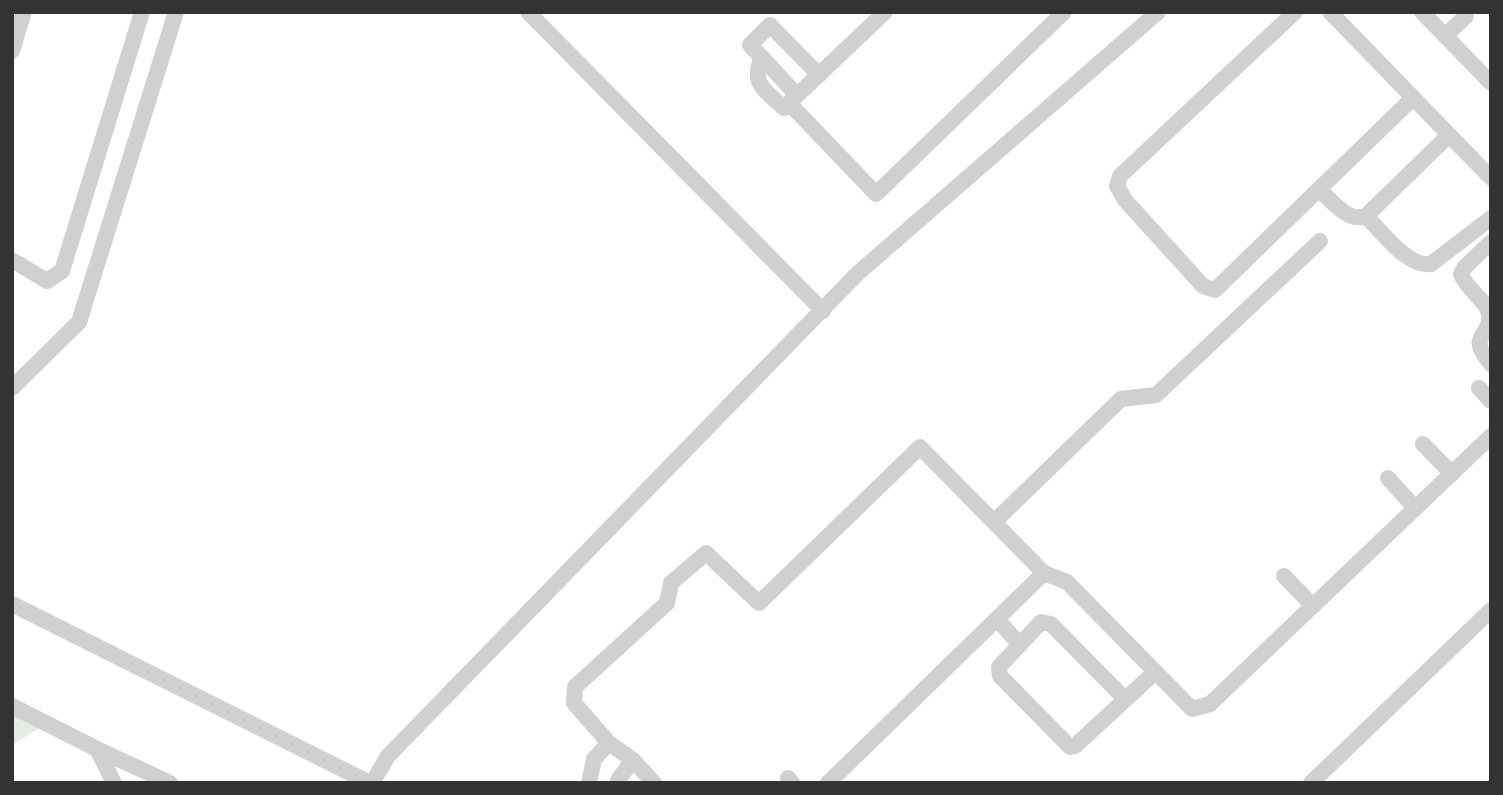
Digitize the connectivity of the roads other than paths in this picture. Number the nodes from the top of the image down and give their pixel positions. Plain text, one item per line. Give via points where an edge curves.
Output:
1 (24, 12) edge
2 (142, 12) edge
3 (176, 12) edge
4 (528, 12) edge
5 (886, 12) edge
6 (1064, 12) edge
7 (1158, 12) edge
8 (1294, 12) edge
9 (1330, 12) edge
10 (1422, 12) edge
11 (1466, 12) edge
12 (1445, 36) junction
13 (12, 51) edge
14 (818, 75) junction
15 (1491, 83) edge
16 (1413, 98) junction
17 (793, 99) junction
18 (1449, 135) junction
19 (1491, 178) edge
20 (1319, 189) junction
21 (1366, 216) junction
22 (1491, 218) edge
23 (1320, 241) dead end
24 (1491, 242) edge
25 (12, 260) edge
26 (822, 311) junction
27 (1491, 364) edge
28 (12, 388) edge
29 (1479, 388) dead end
30 (1491, 401) edge
31 (1491, 436) edge
32 (1423, 444) dead end
33 (1452, 474) junction
34 (1388, 478) dead end
35 (1415, 508) junction
36 (994, 522) junction
37 (1044, 573) junction
38 (1284, 576) dead end
39 (12, 604) edge
40 (1313, 606) junction
41 (1491, 610) edge
42 (997, 619) junction
43 (1020, 645) junction
44 (1154, 673) junction
45 (1124, 698) junction
46 (12, 706) edge
47 (610, 743) junction
48 (97, 749) junction
49 (633, 760) junction
50 (136, 767) junction
51 (618, 780) dead end
52 (114, 783) edge
53 (122, 783) edge
54 (170, 783) edge
55 (371, 783) edge
56 (589, 783) edge
57 (654, 783) edge
58 (828, 783) edge
59 (1311, 783) edge

1 - 13 street
2 - 25 street via 62,271 47,282
3 - 28 street via 79,322
4 - 26 street
5 - 14 street
6 - 17 street via 876,194
7 - 26 street via 857,274
8 - 20 street via 1120,176 1117,186 1203,286 1215,290
9 - 16 street
10 - 12 street
11 - 12 street
12 - 15 street
14 - 17 street
14 - 17 street via 771,26 760,35 750,45
16 - 18 street
16 - 20 street
18 - 19 street
18 - 21 street
20 - 21 street via 1349,215
21 - 22 street via 1409,260 1423,266
23 - 36 street via 1156,395 1121,399
24 - 27 street via 1461,274 1489,310 1490,318 1478,342
26 - 55 street via 388,756
29 - 30 street
31 - 33 street
32 - 33 street
33 - 35 street
34 - 35 street
35 - 40 street
36 - 37 street
36 - 47 street via 920,447 759,603 706,553 671,583 667,603 575,687 574,703
37 - 42 street
37 - 44 street via 1067,582
38 - 40 street
39 - 55 street
40 - 44 street via 1210,704 1192,709
41 - 59 street
42 - 43 street
42 - 58 street
43 - 45 street via 1041,622 1051,624
43 - 45 street via 999,667 1000,676 1066,745 1075,747
44 - 45 street
46 - 48 street
47 - 49 street
47 - 56 street via 594,759
48 - 50 street
48 - 52 street
49 - 51 street
49 - 57 street
50 - 53 street
50 - 54 street

